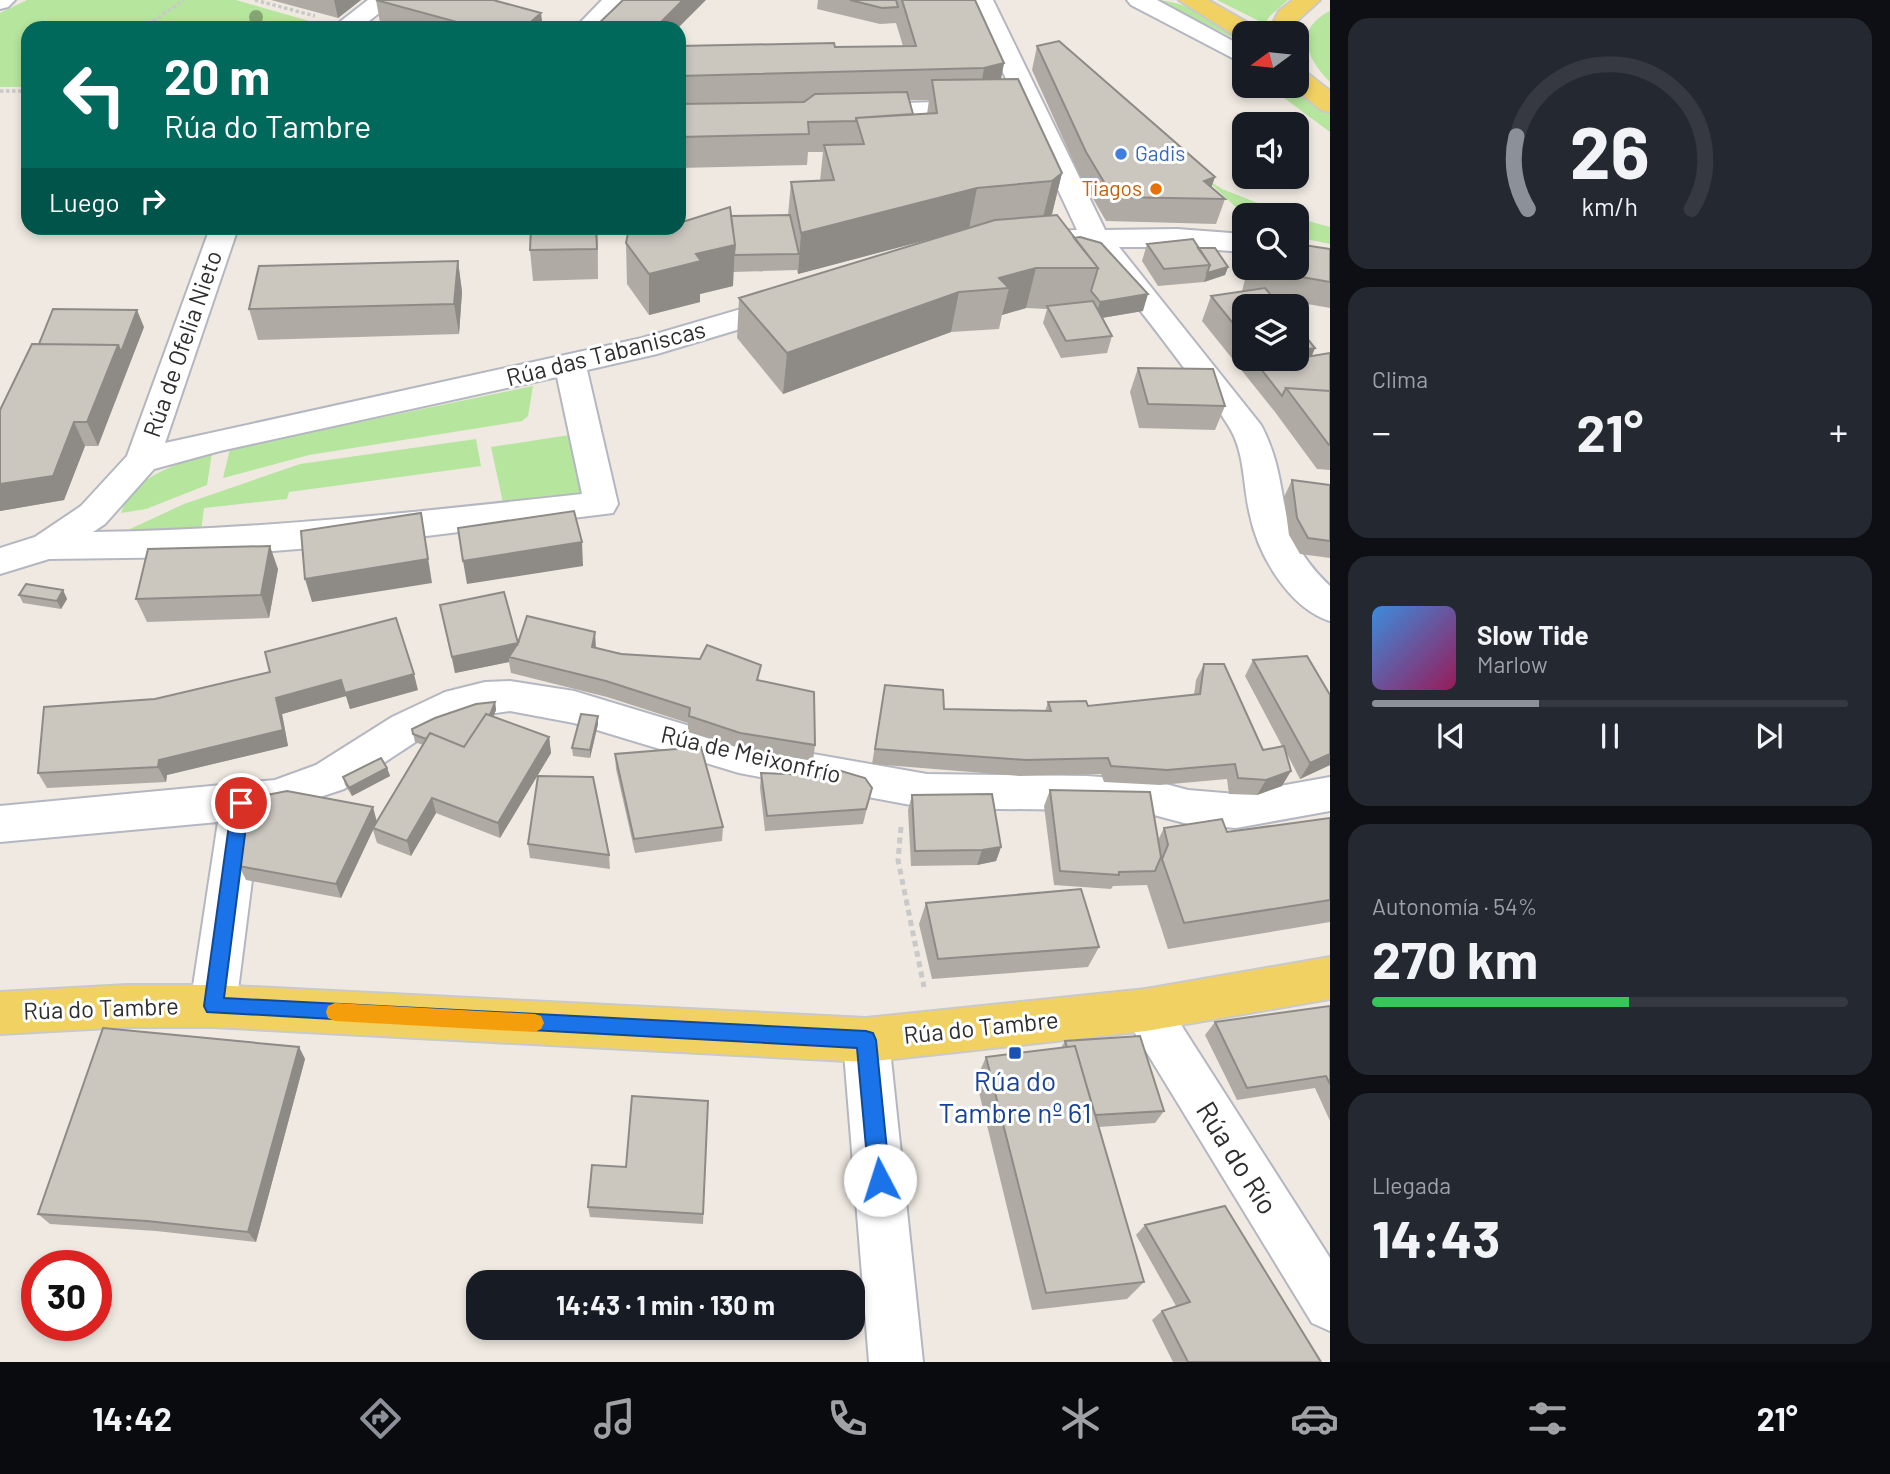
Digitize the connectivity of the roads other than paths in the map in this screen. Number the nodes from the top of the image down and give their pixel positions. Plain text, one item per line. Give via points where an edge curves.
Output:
1 (384, 0) edge
2 (616, 0) edge
3 (1139, 0) edge
4 (1191, 0) edge
5 (1308, 0) edge
6 (975, 4) edge
7 (353, 21) edge
8 (594, 21) edge
9 (1285, 21) edge
10 (1232, 24) edge
11 (1232, 50) edge
12 (1309, 87) edge
13 (1309, 93) edge
14 (1329, 103) edge
15 (1030, 108) junction
16 (842, 113) edge
17 (222, 235) edge
18 (1095, 238) junction
19 (988, 242) edge
20 (1232, 242) edge
21 (817, 294) edge
22 (570, 365) junction
23 (142, 461) junction
24 (48, 546) junction
25 (0, 561) edge
26 (1330, 607) edge
27 (1330, 794) edge
28 (241, 803) junction
29 (0, 824) edge
30 (1330, 978) edge
31 (213, 1006) junction
32 (1146, 1010) junction
33 (0, 1013) edge
34 (866, 1040) junction
35 (1330, 1305) edge
36 (896, 1362) edge

1 - 7 street
2 - 8 street
3 - 11 street
4 - 10 main road
5 - 9 main road
6 - 15 street
12 - 14 main road
13 - 14 street
15 - 16 street
15 - 18 street
17 - 23 street, Rúa de Ofelia Nieto
18 - 19 street
18 - 20 street
18 - 26 street via 1245,425 1276,483 1272,534 1283,558
21 - 22 street, Rúa das Tabaniscas via 696,334
22 - 23 street, Rúa das Tabaniscas
22 - 24 street via 601,504 199,544
23 - 24 street via 93,515
24 - 25 street
27 - 28 street, Rúa de Meixonfrío via 1236,811 1133,796 905,788 739,757 574,707 510,696 459,703 406,728 321,781
28 - 29 street, Rúa de Meixonfrío
28 - 31 street
30 - 32 main road, Rúa do Tambre
31 - 33 main road, Rúa do Tambre
31 - 34 main road, Rúa do Tambre
32 - 34 main road, Rúa do Tambre
32 - 35 street, Rúa do Río
34 - 36 street

